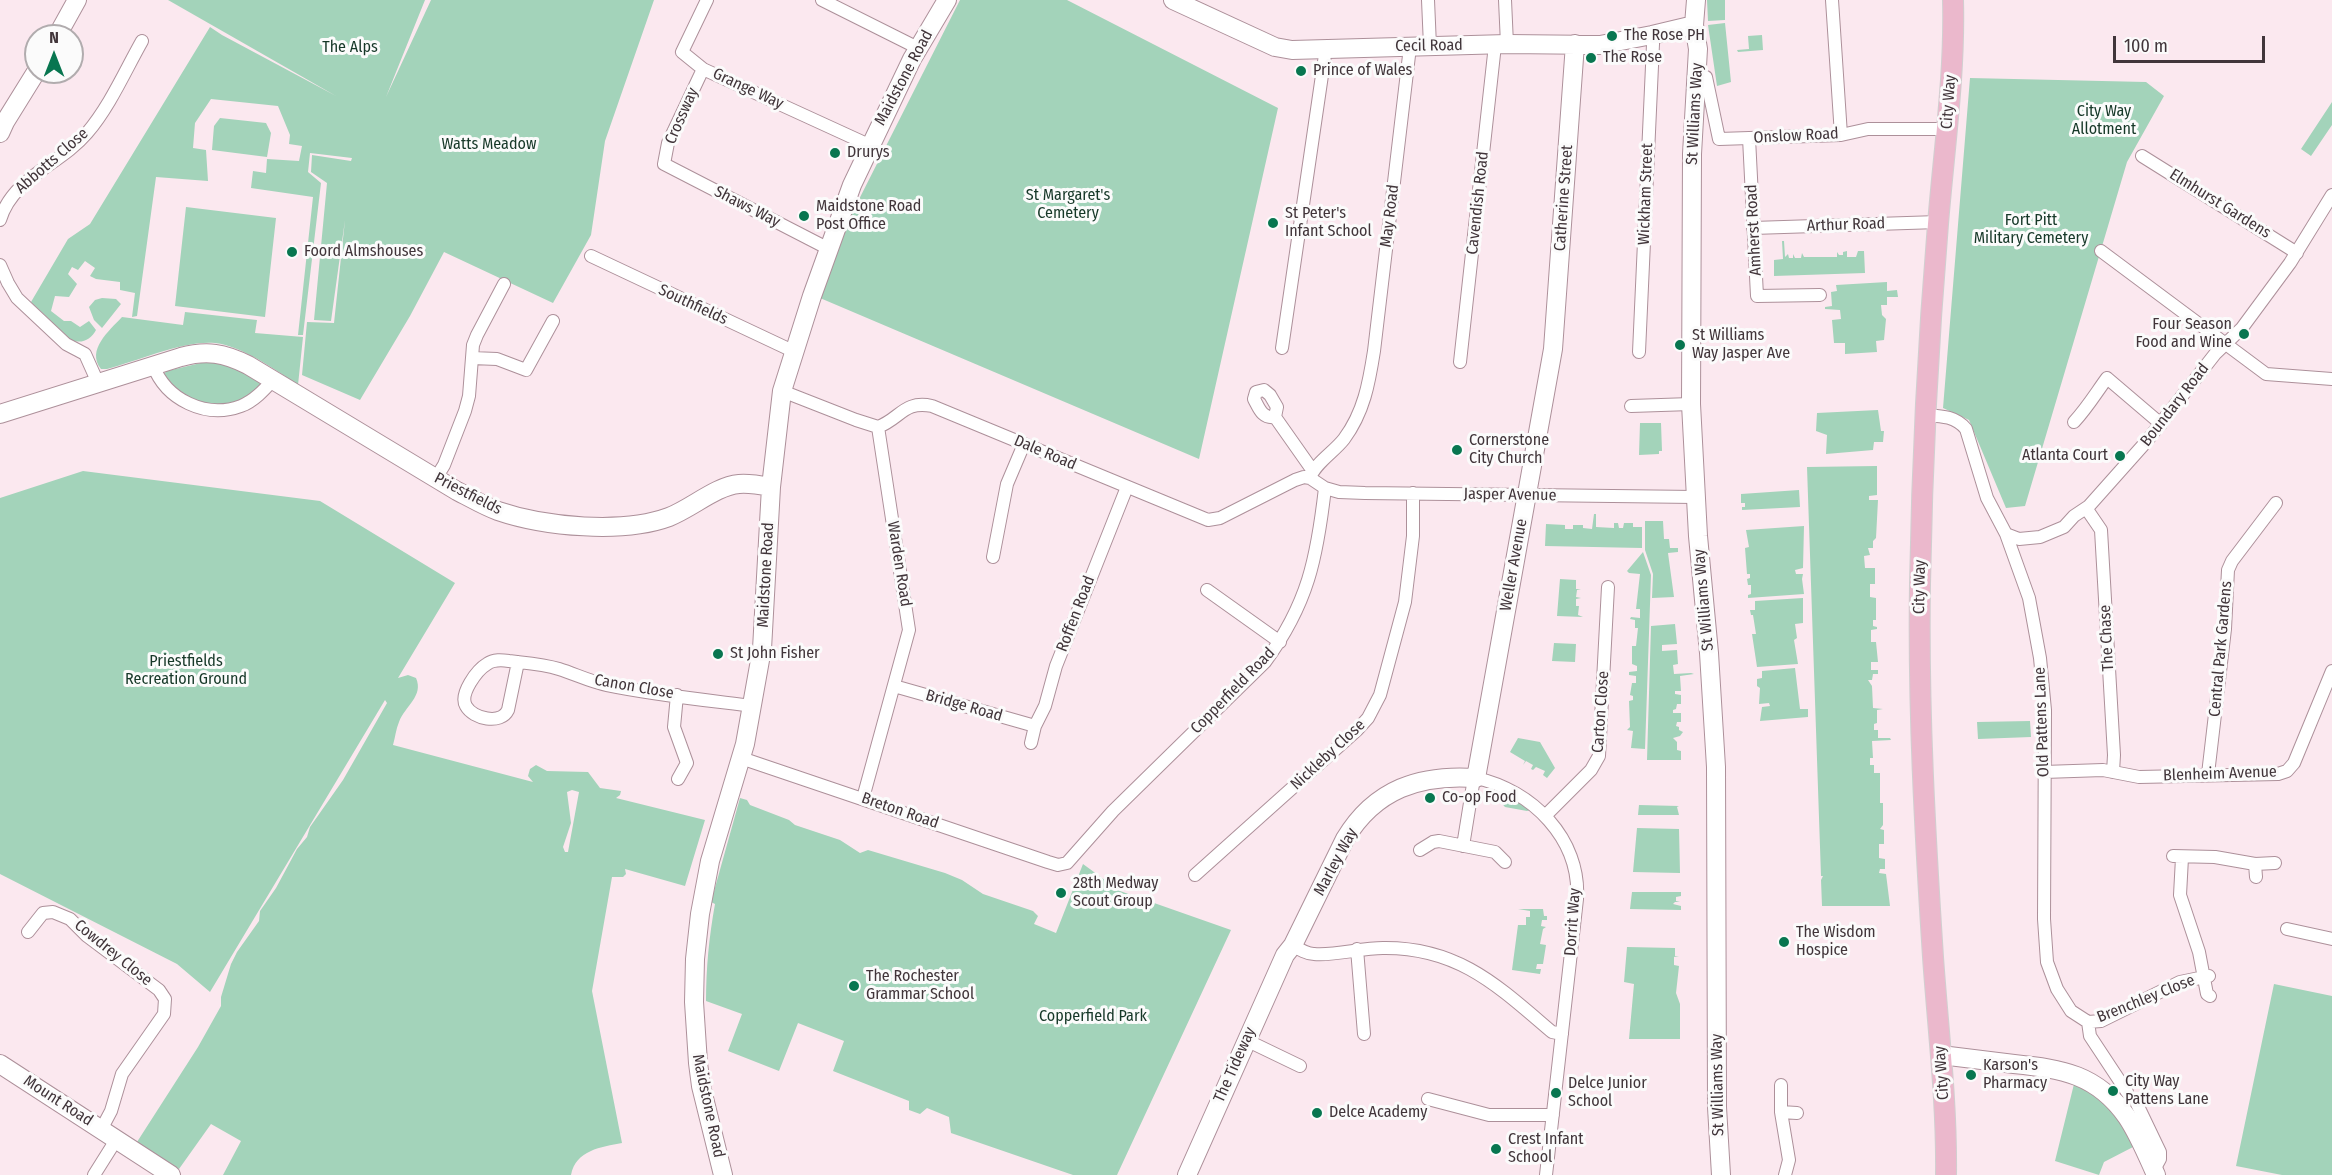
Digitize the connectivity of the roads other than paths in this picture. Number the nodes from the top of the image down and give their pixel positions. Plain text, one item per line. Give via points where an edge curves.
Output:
1 (77, 0) edge
2 (707, 0) edge
3 (822, 0) edge
4 (947, 0) edge
5 (1173, 0) edge
6 (1428, 0) edge
7 (1505, 0) edge
8 (1696, 0) edge
9 (1832, 0) edge
10 (1953, 0) edge
11 (64, 24) edge
12 (1694, 25) junction
13 (1652, 36) junction
14 (142, 41) dead end
15 (1501, 44) junction
16 (1575, 44) junction
17 (1430, 46) junction
18 (1410, 47) junction
19 (918, 48) junction
20 (1326, 48) junction
21 (704, 69) junction
22 (1696, 73) junction
23 (28, 84) edge
24 (2, 125) edge
25 (1947, 129) junction
26 (1841, 135) junction
27 (1749, 138) junction
28 (869, 145) junction
29 (2142, 156) dead end
30 (664, 164) joint
31 (2332, 195) edge
32 (0, 220) edge
33 (1938, 222) junction
34 (1754, 228) junction
35 (829, 249) junction
36 (2101, 251) dead end
37 (2297, 253) junction
38 (591, 256) dead end
39 (0, 265) edge
40 (504, 284) dead end
41 (1820, 295) dead end
42 (553, 321) dead end
43 (2227, 343) junction
44 (1282, 348) dead end
45 (795, 352) junction
46 (1553, 352) joint
47 (1639, 352) dead end
48 (472, 358) junction
49 (1460, 362) dead end
50 (153, 365) junction
51 (2332, 379) edge
52 (273, 380) junction
53 (98, 383) junction
54 (782, 391) junction
55 (1691, 404) junction
56 (1631, 406) dead end
57 (0, 414) edge
58 (1925, 415) junction
59 (1275, 417) dead end
60 (2074, 422) dead end
61 (2161, 424) junction
62 (878, 426) junction
63 (1024, 444) junction
64 (1311, 475) junction
65 (771, 477) junction
66 (436, 478) junction
67 (1127, 487) junction
68 (1325, 488) junction
69 (1413, 493) junction
70 (1527, 495) junction
71 (1695, 497) junction
72 (2276, 502) dead end
73 (2086, 508) junction
74 (2006, 534) junction
75 (993, 557) dead end
76 (1608, 586) dead end
77 (1207, 590) dead end
78 (1280, 642) junction
79 (518, 662) junction
80 (2332, 671) edge
81 (894, 686) junction
82 (677, 695) junction
83 (753, 706) junction
84 (1035, 726) junction
85 (1031, 743) dead end
86 (741, 758) junction
87 (2044, 772) junction
88 (2113, 772) junction
89 (2208, 774) junction
90 (1475, 778) junction
91 (678, 779) dead end
92 (863, 798) junction
93 (1545, 816) junction
94 (1463, 846) junction
95 (1420, 850) dead end
96 (1505, 862) dead end
97 (2275, 862) dead end
98 (2255, 864) junction
99 (1058, 865) joint
100 (1195, 875) dead end
101 (2256, 877) dead end
102 (2287, 929) dead end
103 (28, 932) dead end
104 (2332, 939) edge
105 (1357, 949) junction
106 (1289, 950) junction
107 (2206, 976) junction
108 (2210, 996) dead end
109 (2088, 1022) junction
110 (1364, 1034) dead end
111 (1562, 1034) junction
112 (1246, 1040) junction
113 (1941, 1055) junction
114 (0, 1064) edge
115 (1300, 1066) dead end
116 (1780, 1085) dead end
117 (2127, 1092) dead end
118 (1428, 1099) dead end
119 (2137, 1104) dead end
120 (1781, 1112) junction
121 (1797, 1113) dead end
122 (1553, 1116) junction
123 (102, 1128) junction
124 (116, 1140) junction
125 (2155, 1172) edge
126 (94, 1175) edge
127 (171, 1175) edge
128 (723, 1175) edge
129 (1187, 1175) edge
130 (1546, 1175) edge
131 (1721, 1175) edge
132 (1785, 1175) edge
133 (1946, 1175) edge

1 - 11 street
2 - 21 street, Grange Way via 682,52
3 - 19 street
4 - 19 street, Maidstone Road
5 - 20 street, Cecil Road via 1278,48
6 - 17 street
7 - 15 street, Cavendish Road
8 - 12 street, St Williams Way
9 - 26 street
10 - 25 main road, City Way
12 - 13 street, Cecil Road
12 - 22 street, St Williams Way
13 - 16 street, Cecil Road via 1600,45
13 - 47 street, Wickham Street
14 - 32 street, Abbotts Close via 87,133 21,185
15 - 16 street, Cecil Road
15 - 17 street, Cecil Road
15 - 49 street, Cavendish Road
16 - 46 street, Catherine Street
17 - 18 street, Cecil Road
18 - 20 street, Cecil Road
18 - 64 street, May Road via 1368,384 1351,429
19 - 28 street, Maidstone Road
20 - 44 street
21 - 28 street, Grange Way
21 - 30 street, Crossway via 668,143
22 - 27 street, Onslow Road via 1707,77 1718,139
22 - 55 street, St Williams Way
23 - 24 street
25 - 26 street, Onslow Road via 1868,129
25 - 33 main road, City Way
26 - 27 street, Onslow Road
27 - 34 street, Amherst Road
28 - 35 street, Maidstone Road
29 - 37 street, Elmhurst Gardens
30 - 35 street, Shaws Way
31 - 37 street, Boundary Road
33 - 34 street, Arthur Road
33 - 58 main road, City Way
34 - 41 street, Amherst Road via 1757,296
35 - 45 street, Maidstone Road
36 - 43 street
37 - 43 street, Boundary Road
38 - 45 street, Southfields
39 - 53 street via 17,298 66,344 85,354
40 - 48 street via 482,323
42 - 48 street via 526,370 497,359
43 - 51 street via 2268,375
43 - 61 street, Boundary Road
45 - 54 street, Maidstone Road
46 - 70 street, Weller Avenue
48 - 66 street via 465,411
50 - 52 street, Priestfields via 216,352
50 - 52 street via 174,395 202,408 229,409 244,404
50 - 53 street, Priestfields
52 - 66 street, Priestfields
53 - 57 street, Priestfields
54 - 62 street
54 - 65 street, Maidstone Road
55 - 56 street
55 - 71 street, St Williams Way
58 - 74 street, Old Pattens Lane via 1950,417 1966,429 1987,498
58 - 113 main road, City Way via 1921,707
59 - 64 street
60 - 61 street via 2108,378
61 - 73 street, Boundary Road
62 - 63 street, Dale Road via 910,406 928,405
62 - 81 street, Warden Road via 909,630
63 - 67 street, Dale Road
63 - 75 street via 1007,484
64 - 67 street, Dale Road via 1215,520
64 - 68 street
65 - 66 street, Priestfields via 731,478 692,507 657,521 607,528 511,515 488,507
65 - 83 street, Maidstone Road via 762,649
67 - 84 street, Roffen Road
68 - 69 street, Jasper Avenue via 1342,492
68 - 78 street, Copperfield Road via 1313,569
69 - 70 street, Jasper Avenue
69 - 100 street, Nickleby Close via 1413,536 1405,602 1380,694 1368,717
70 - 71 street, Jasper Avenue
70 - 90 street, Weller Avenue
71 - 131 street, St Williams Way via 1716,767 1717,1096
72 - 89 street, Central Park Gardens via 2228,570
73 - 74 street, Boundary Road via 2064,527 2040,537 2019,539
73 - 88 street, The Chase via 2101,532
74 - 87 street, Old Pattens Lane via 2029,598 2040,658 2045,710
76 - 93 street, Carton Close via 1599,756 1591,770
77 - 78 street
78 - 99 street, Copperfield Road via 1265,662 1113,811 1070,859
79 - 79 street, Canon Close via 495,660 483,667 465,693 467,708 492,719 505,716
79 - 82 street, Canon Close via 556,668 605,685
80 - 89 street, Blenheim Avenue via 2294,763 2287,771
81 - 84 street, Bridge Road
81 - 92 street, Warden Road
82 - 83 street, Canon Close
82 - 91 street via 674,728 687,763
83 - 86 street, Maidstone Road
84 - 85 street, Roffen Road
86 - 92 street, Breton Road
86 - 128 street, Maidstone Road via 710,861 693,980 700,1080
87 - 88 street, Blenheim Avenue
87 - 109 street, Old Pattens Lane via 2047,962 2071,1011
88 - 89 street, Blenheim Avenue via 2139,777
90 - 93 street, Dorrit Way via 1514,791
90 - 94 street
90 - 106 street, Marley Way via 1413,782 1368,810 1345,839
92 - 99 street, Breton Road
93 - 111 street, Dorrit Way via 1569,854 1577,888
94 - 95 street via 1435,841
94 - 96 street via 1495,852
97 - 98 street
98 - 101 street
98 - 107 street via 2215,857 2177,857 2180,895
102 - 104 street
103 - 123 street, Cowdrey Close via 44,912 66,916 164,998 164,1014 122,1074
105 - 106 street via 1315,954
105 - 110 street
105 - 111 street via 1406,949 1460,964 1499,987 1552,1032
106 - 112 street, The Tideway
107 - 108 street, Brenchley Close via 2206,994
107 - 109 street, Brenchley Close via 2180,982 2101,1021
109 - 117 street via 2090,1036
111 - 122 street, Dorrit Way
112 - 115 street
112 - 129 street, The Tideway
113 - 125 street via 2062,1070 2084,1078 2101,1089 2127,1116
113 - 133 main road, City Way
114 - 123 street, Mount Road
116 - 120 street
118 - 122 street via 1490,1115
119 - 125 street via 2160,1152
120 - 121 street
120 - 132 street via 1789,1150
122 - 130 street, Dorrit Way
123 - 124 street, Mount Road
124 - 126 street
124 - 127 street, Mount Road

